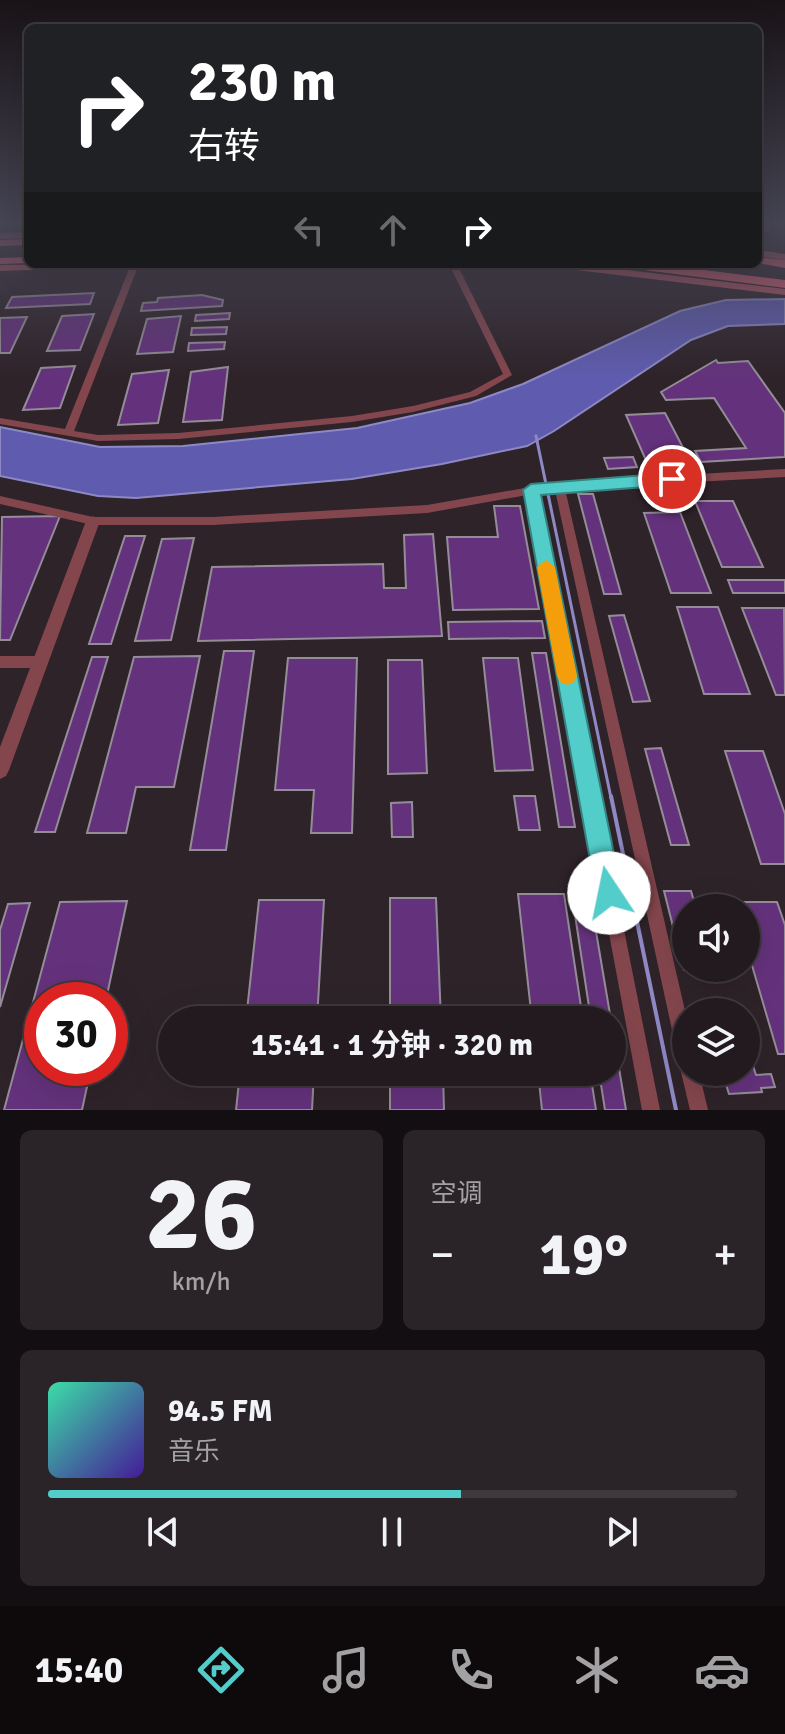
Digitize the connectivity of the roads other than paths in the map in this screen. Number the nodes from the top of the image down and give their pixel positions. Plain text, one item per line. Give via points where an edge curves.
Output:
1 (131, 274) edge
2 (458, 274) edge
3 (642, 274) edge
4 (689, 274) edge
5 (783, 289) edge
6 (0, 421) edge
7 (68, 434) junction
8 (785, 473) edge
9 (556, 486) junction
10 (534, 490) junction
11 (0, 500) edge
12 (93, 521) junction
13 (0, 662) edge
14 (40, 662) junction
15 (0, 770) edge
16 (673, 998) edge
17 (693, 1086) edge
18 (651, 1110) edge
19 (699, 1110) edge

1 - 7 street
2 - 7 street via 508,375 473,394 352,419 178,436
3 - 5 main road
4 - 5 main road
6 - 7 street
8 - 9 street
9 - 10 street
9 - 16 street
10 - 12 street via 427,509 213,521
10 - 18 street
11 - 12 street
12 - 14 street
13 - 14 street
14 - 15 street
17 - 19 street

